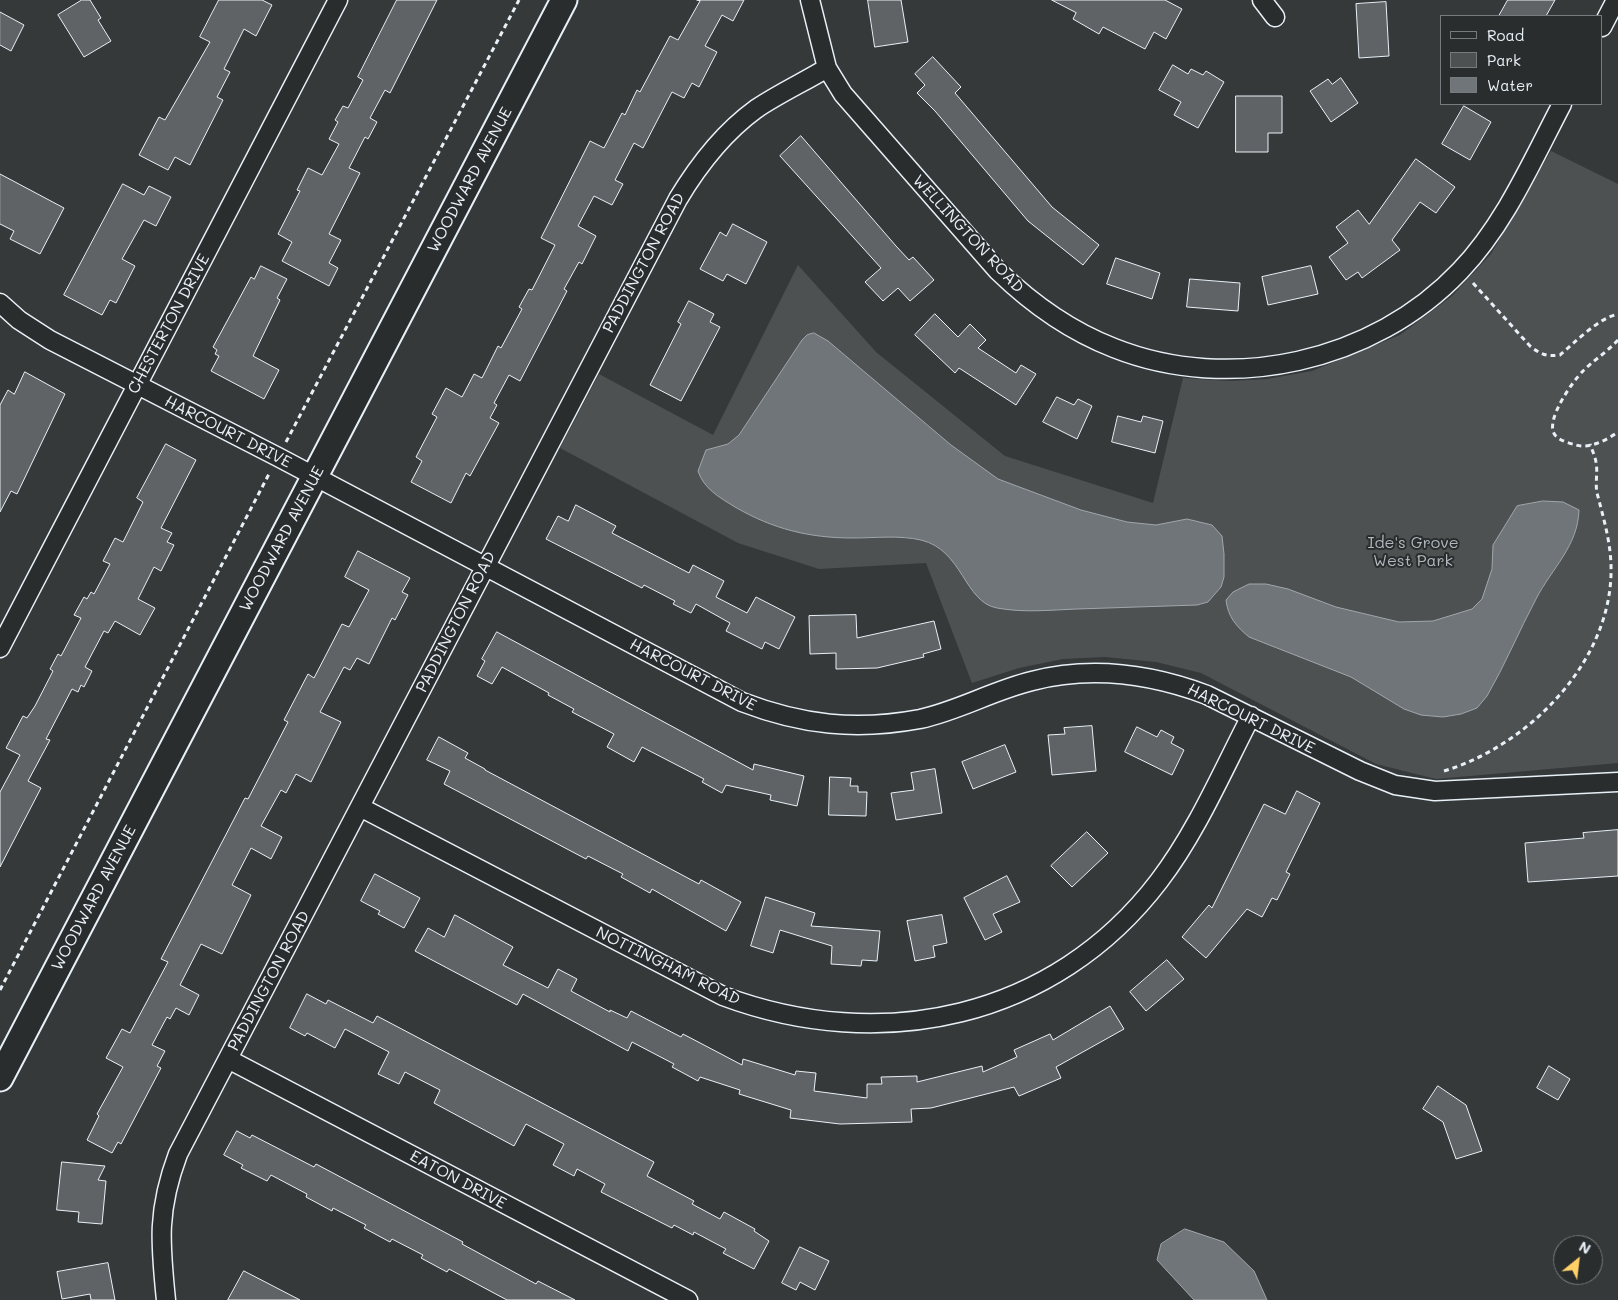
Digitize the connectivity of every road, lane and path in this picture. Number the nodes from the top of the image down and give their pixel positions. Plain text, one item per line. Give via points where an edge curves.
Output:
1 (338, 0) edge
2 (519, 0) edge
3 (564, 0) edge
4 (810, 0) edge
5 (1262, 0) edge
6 (1616, 0) edge
7 (1274, 16) dead end
8 (1603, 26) edge
9 (827, 68) junction
10 (1561, 105) edge
11 (1460, 271) junction
12 (0, 303) edge
13 (1618, 315) edge
14 (1618, 340) edge
15 (137, 385) junction
16 (1618, 432) edge
17 (288, 438) dead end
18 (1590, 444) junction
19 (314, 478) junction
20 (267, 479) dead end
21 (485, 566) junction
22 (0, 648) edge
23 (1251, 716) junction
24 (1441, 772) dead end
25 (1618, 782) edge
26 (360, 807) junction
27 (0, 990) edge
28 (228, 1059) junction
29 (0, 1078) edge
30 (166, 1300) edge
31 (688, 1300) edge

1 - 15 street, CHESTERTON DRIVE
2 - 17 path
3 - 19 main road, WOODWARD AVENUE
4 - 9 street
5 - 7 street
6 - 8 street
9 - 11 street, WELLINGTON ROAD via 854,108 998,271 1048,314 1115,348 1168,363 1230,369 1314,359 1384,329 1422,304
9 - 21 street, PADDINGTON ROAD via 757,109 730,131 696,169
10 - 11 street, WELLINGTON ROAD via 1490,236
11 - 13 path via 1540,354 1560,355 1602,320
12 - 15 street, HARCOURT DRIVE via 50,340
14 - 18 path via 1581,372 1556,410 1552,425 1554,434 1564,441 1582,446
15 - 19 street, HARCOURT DRIVE
15 - 22 street, CHESTERTON DRIVE
16 - 18 path via 1608,440
18 - 24 path via 1596,462 1596,491 1609,541 1611,575 1598,636 1582,666 1556,699 1523,729 1492,749
19 - 21 street, HARCOURT DRIVE
19 - 29 main road, WOODWARD AVENUE
20 - 27 path
21 - 23 street, HARCOURT DRIVE via 742,702 792,719 863,726 922,718 1032,680 1092,673 1141,676 1184,686
21 - 26 street, PADDINGTON ROAD
23 - 25 street, HARCOURT DRIVE via 1395,785 1435,791
23 - 26 street, NOTTINGHAM ROAD via 1180,850 1159,881 1107,936 1034,984 971,1011 921,1021 875,1025 823,1022 776,1013 723,996
26 - 28 street, PADDINGTON ROAD
28 - 30 street, PADDINGTON ROAD via 178,1154 168,1182 160,1224
28 - 31 street, EATON DRIVE

